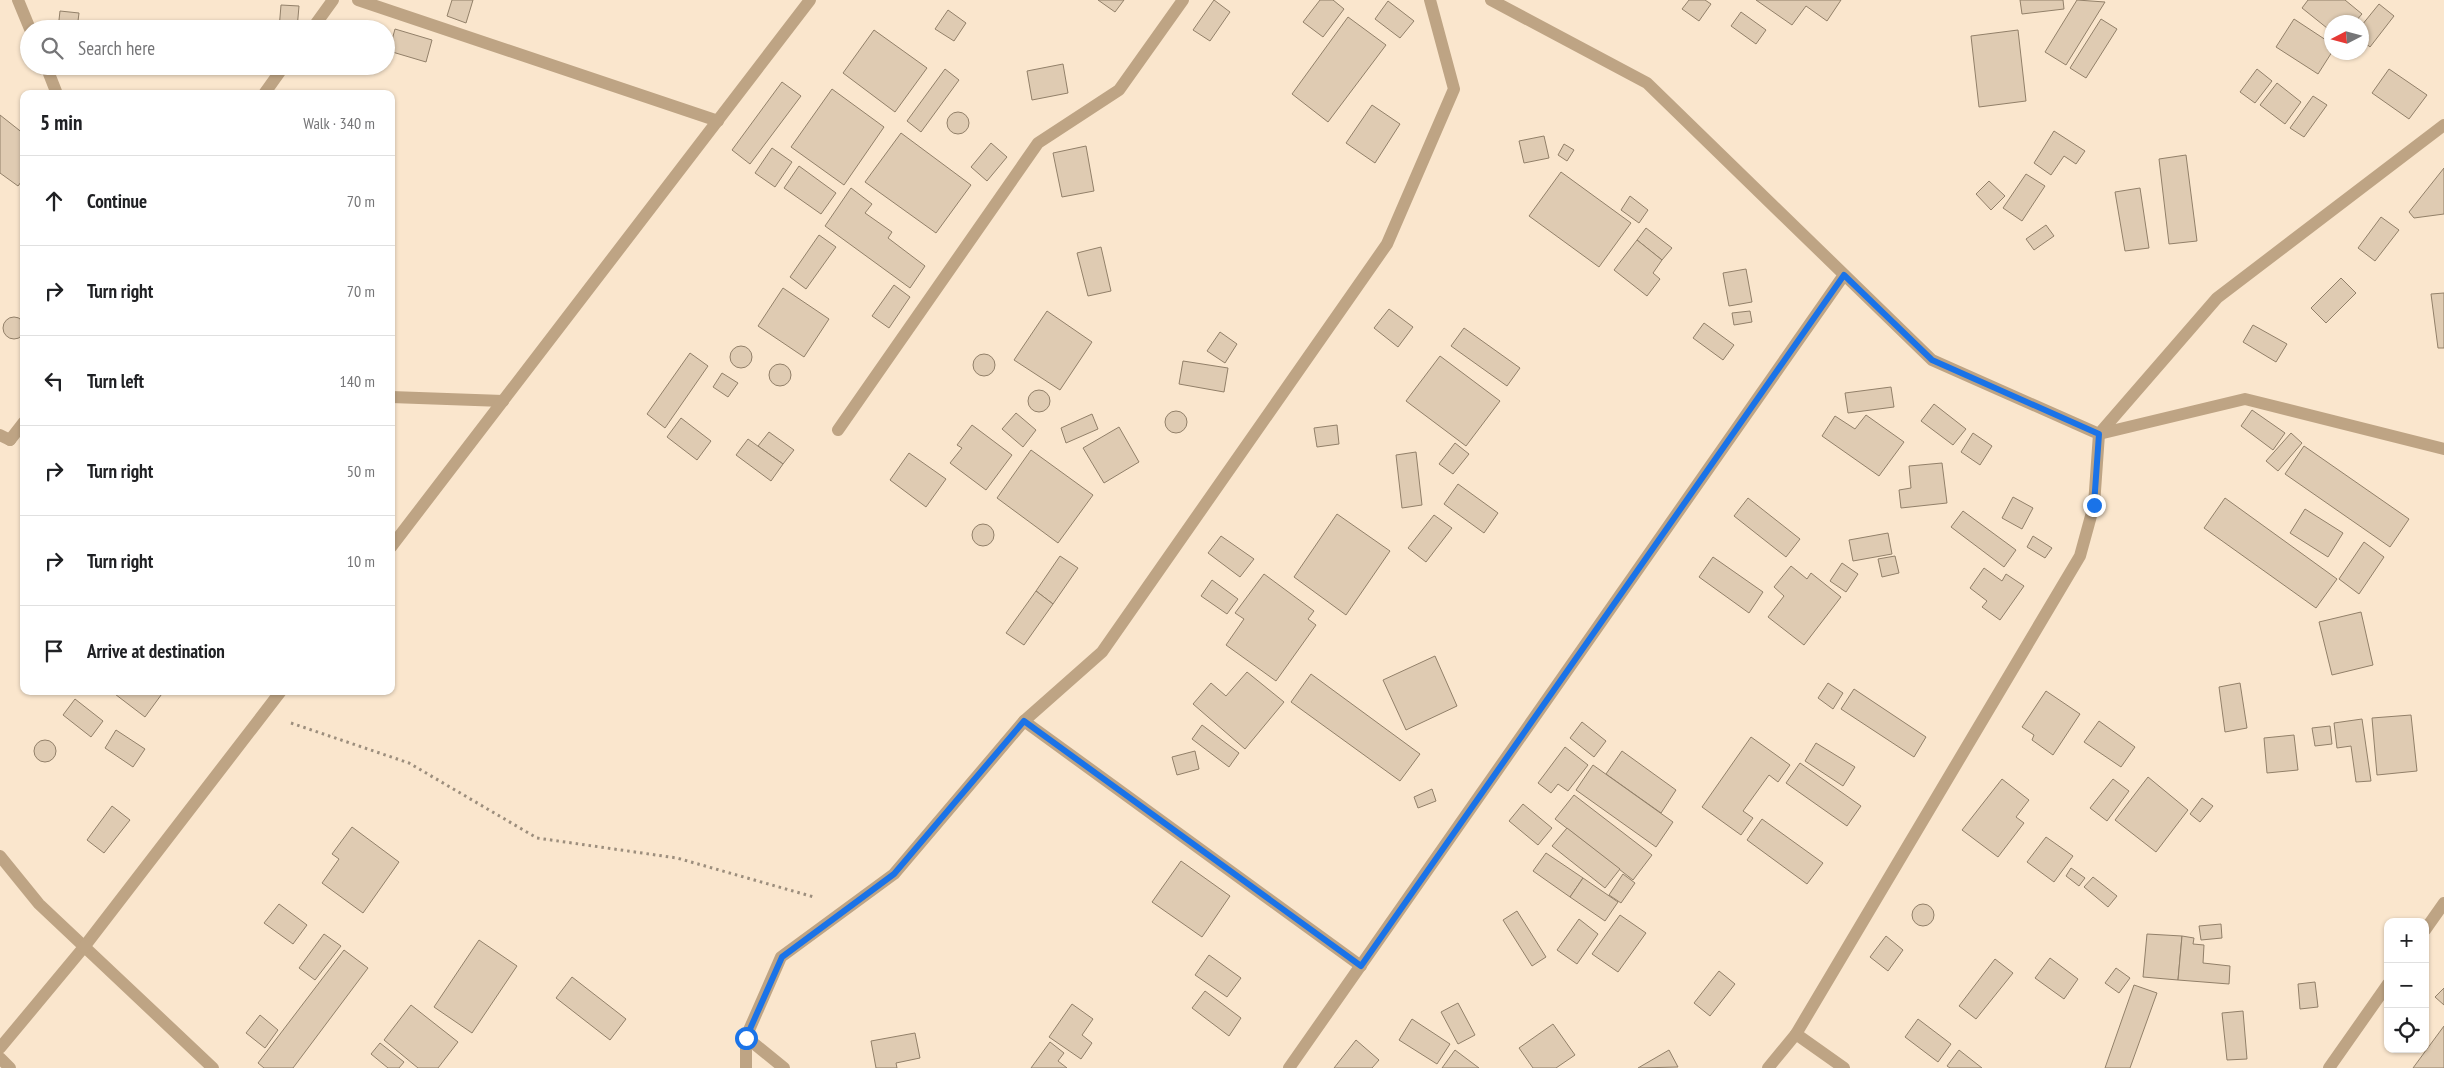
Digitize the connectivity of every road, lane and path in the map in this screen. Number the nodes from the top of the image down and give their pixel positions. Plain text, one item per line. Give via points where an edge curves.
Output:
1 (18, 0) edge
2 (333, 0) edge
3 (358, 0) edge
4 (810, 0) edge
5 (1183, 0) edge
6 (1430, 0) edge
7 (1491, 0) edge
8 (26, 20) edge
9 (319, 20) edge
10 (50, 75) edge
11 (278, 75) edge
12 (55, 90) edge
13 (267, 90) edge
14 (718, 121) junction
15 (2444, 125) edge
16 (1844, 275) junction
17 (395, 397) edge
18 (503, 401) junction
19 (20, 425) edge
20 (838, 430) dead end
21 (2099, 434) junction
22 (5, 438) edge
23 (2444, 449) edge
24 (395, 542) edge
25 (278, 695) edge
26 (264, 713) junction
27 (1024, 721) junction
28 (0, 856) edge
29 (818, 898) dead end
30 (2444, 903) edge
31 (2429, 924) edge
32 (84, 947) junction
33 (1361, 966) junction
34 (2384, 990) edge
35 (1796, 1034) junction
36 (746, 1038) junction
37 (0, 1048) edge
38 (0, 1058) edge
39 (2330, 1067) edge
40 (10, 1068) edge
41 (212, 1068) edge
42 (746, 1068) edge
43 (784, 1068) edge
44 (1289, 1068) edge
45 (1768, 1068) edge
46 (1844, 1068) edge

1 - 8 street
2 - 9 street
3 - 14 street
4 - 14 street
5 - 20 street via 1119,90 1038,143
6 - 27 street via 1454,89 1388,244 1102,652
7 - 16 street via 1648,83
10 - 12 street
11 - 13 street
14 - 18 street
15 - 21 street via 2217,298
16 - 21 street via 1932,360
16 - 33 street
17 - 18 street
18 - 24 street
19 - 22 street
21 - 23 street via 2245,399
21 - 35 street via 2094,505 2080,556
25 - 26 street
26 - 29 path via 409,763 537,838 677,858
26 - 32 street
27 - 33 street
27 - 36 street via 894,874 782,957
28 - 32 street via 39,904
30 - 31 street
32 - 37 street
32 - 41 street
33 - 44 street
34 - 39 street
35 - 45 street
35 - 46 street
36 - 42 street
36 - 43 street
38 - 40 street

